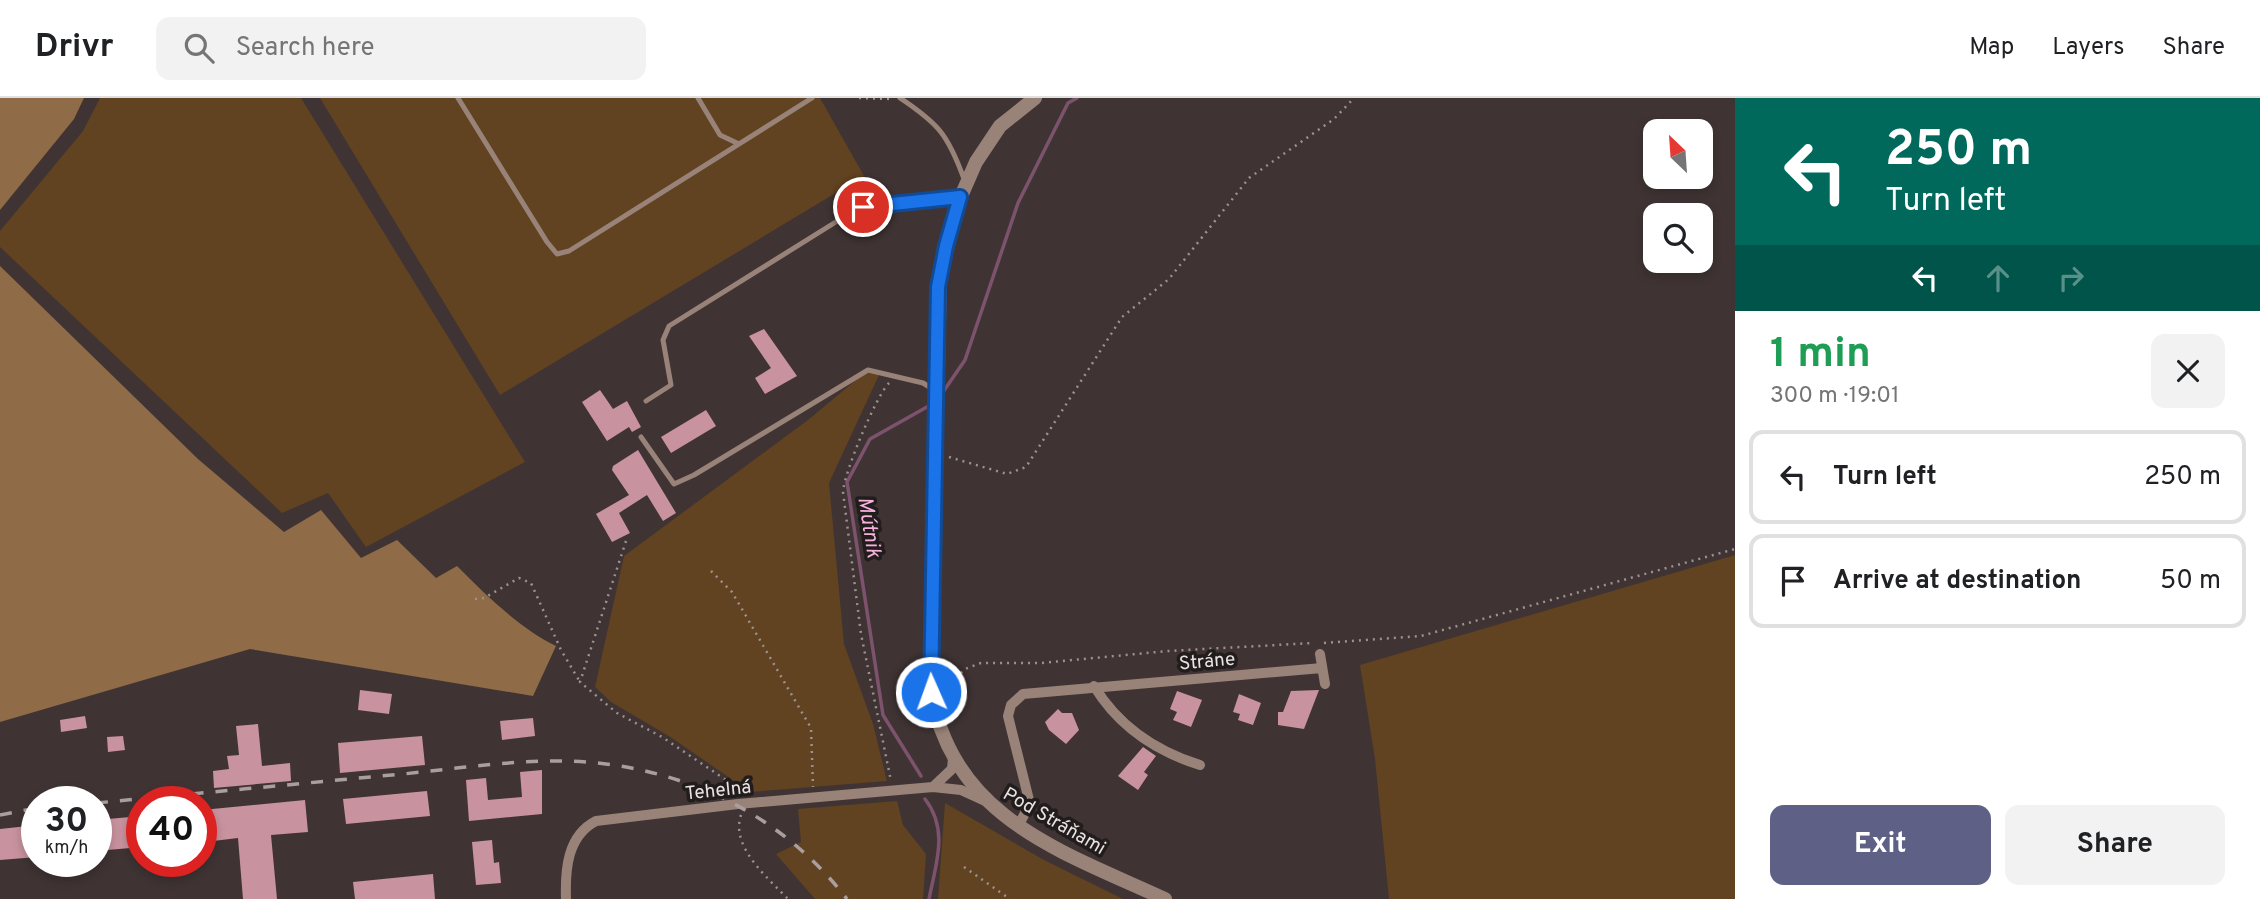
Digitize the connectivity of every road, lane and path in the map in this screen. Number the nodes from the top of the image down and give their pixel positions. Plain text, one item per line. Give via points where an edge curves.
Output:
1 (458, 98) edge
2 (698, 98) edge
3 (812, 98) edge
4 (859, 98) edge
5 (1035, 98) edge
6 (1354, 98) edge
7 (901, 99) edge
8 (738, 145) junction
9 (966, 182) junction
10 (960, 197) junction
11 (901, 379) junction
12 (936, 396) junction
13 (646, 401) dead end
14 (641, 437) dead end
15 (936, 449) junction
16 (626, 541) dead end
17 (1735, 549) edge
18 (710, 571) dead end
19 (475, 599) dead end
20 (1320, 654) dead end
21 (1322, 668) junction
22 (580, 682) junction
23 (1325, 684) dead end
24 (1094, 687) junction
25 (931, 692) junction
26 (953, 758) junction
27 (1200, 765) dead end
28 (933, 787) junction
29 (890, 791) junction
30 (813, 797) junction
31 (985, 801) junction
32 (751, 803) junction
33 (1018, 825) junction
34 (964, 867) dead end
35 (566, 899) edge
36 (788, 899) edge
37 (1010, 899) edge
38 (1165, 899) edge

1 - 8 lane via 557,254 569,251
2 - 8 lane via 720,135
3 - 8 lane
4 - 7 path
5 - 9 street, Pod Stráňami via 995,133
6 - 15 path via 1334,119 1249,178 1169,279 1122,317 1026,467 1007,474
7 - 9 lane via 932,120 952,146
9 - 10 street, Pod Stráňami
10 - 12 street, Pod Stráňami via 940,277
10 - 13 lane via 855,209 669,326 663,340 671,385
11 - 12 lane via 923,383
11 - 14 lane via 877,370 861,373 674,484
11 - 29 path via 885,386 843,478 861,634 890,767
12 - 15 street, Pod Stráňami
15 - 25 street, Pod Stráňami
16 - 22 path
17 - 25 path via 1421,636 1041,663 981,663 965,668 947,687
18 - 30 path via 732,592 811,728
19 - 22 path via 519,578 531,583
20 - 21 street
21 - 23 street
21 - 24 street, Stráne
22 - 32 path via 617,713 741,788
24 - 27 street via 1112,712 1150,744
24 - 33 street, Stráne via 1029,692 1008,710 1030,804
25 - 26 street, Pod Stráňami
26 - 28 street via 945,779
26 - 31 street, Pod Stráňami
28 - 29 street, Tehelná
28 - 31 street, Tehelná via 961,790
29 - 30 street, Tehelná
30 - 32 street, Tehelná
31 - 33 street, Pod Stráňami
32 - 35 street, Tehelná via 592,823 571,851
32 - 36 path via 739,826 745,845 757,866
33 - 38 street, Pod Stráňami
34 - 37 path

